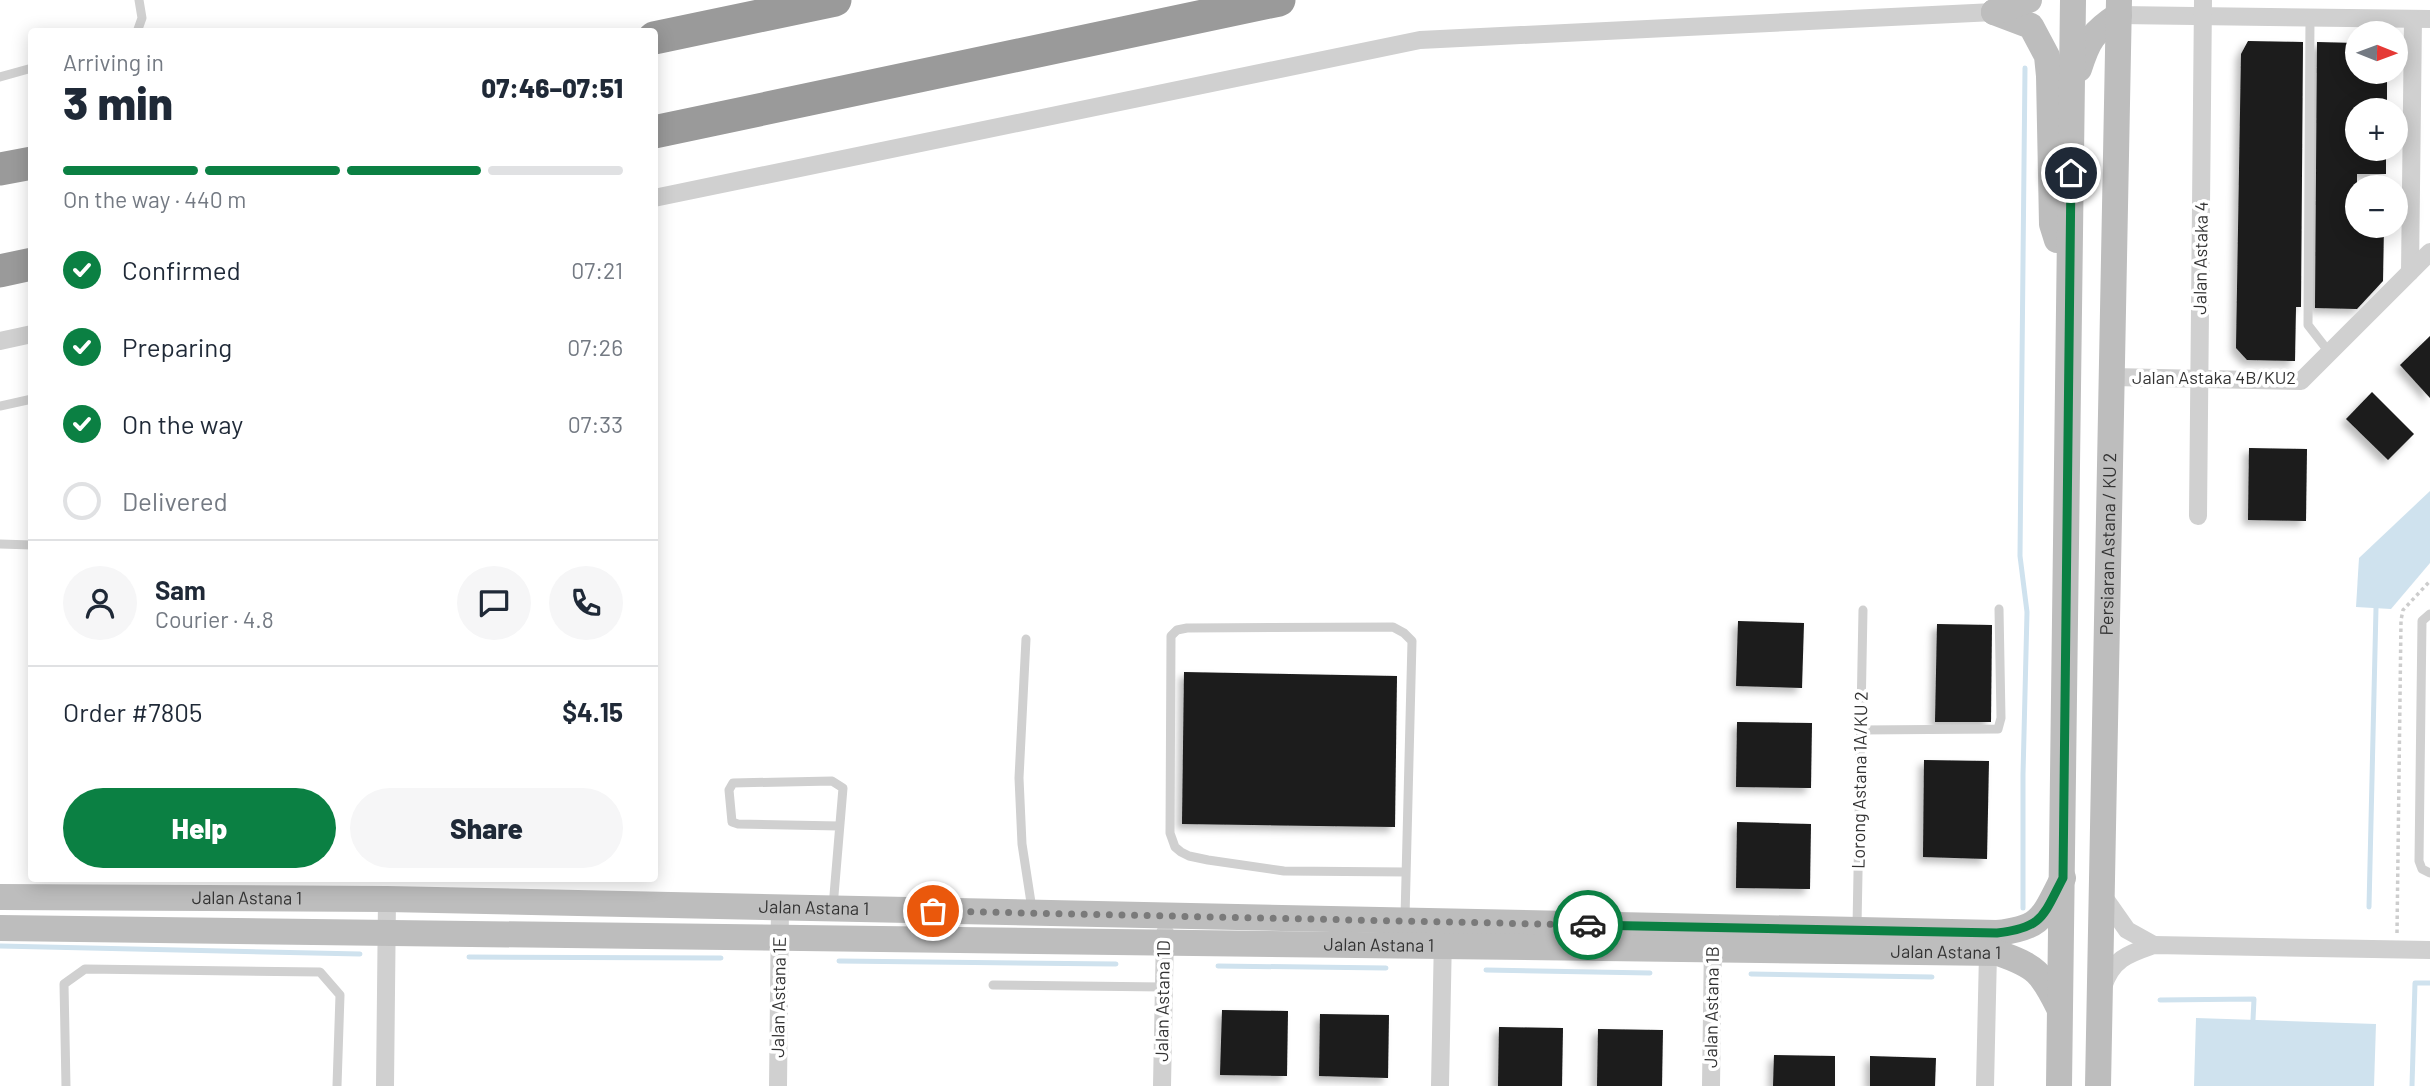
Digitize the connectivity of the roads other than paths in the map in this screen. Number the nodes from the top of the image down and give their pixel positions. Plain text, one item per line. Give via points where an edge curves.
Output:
1 (139, 0) edge
2 (835, 0) edge
3 (1279, 0) edge
4 (2029, 0) edge
5 (2073, 0) edge
6 (2119, 7) edge
7 (2203, 8) edge
8 (1994, 12) junction
9 (2310, 18) junction
10 (2422, 19) edge
11 (139, 28) edge
12 (658, 37) edge
13 (28, 69) edge
14 (0, 77) edge
15 (2071, 94) junction
16 (658, 131) edge
17 (28, 164) edge
18 (0, 169) edge
19 (658, 197) edge
20 (2430, 252) edge
21 (28, 265) edge
22 (0, 271) edge
23 (2410, 272) junction
24 (2069, 279) junction
25 (28, 335) edge
26 (0, 341) edge
27 (2329, 352) junction
28 (2113, 377) junction
29 (2199, 378) junction
30 (28, 400) edge
31 (0, 406) edge
32 (2198, 516) dead end
33 (0, 544) edge
34 (28, 545) edge
35 (1999, 609) dead end
36 (1863, 610) dead end
37 (2430, 614) edge
38 (1026, 639) dead end
39 (1861, 730) junction
40 (839, 826) junction
41 (1406, 872) junction
42 (2430, 873) edge
43 (2063, 878) junction
44 (2101, 892) junction
45 (0, 897) edge
46 (387, 899) junction
47 (780, 907) junction
48 (833, 908) junction
49 (1033, 913) junction
50 (1165, 915) junction
51 (1405, 920) junction
52 (0, 928) edge
53 (387, 932) junction
54 (1443, 934) junction
55 (779, 937) junction
56 (1713, 938) junction
57 (1856, 941) junction
58 (1164, 942) junction
59 (2154, 944) junction
60 (2430, 950) edge
61 (1988, 953) junction
62 (993, 985) dead end
63 (1163, 987) junction
64 (2059, 1008) junction
65 (2099, 1008) junction
66 (66, 1086) edge
67 (337, 1086) edge
68 (385, 1086) edge
69 (778, 1086) edge
70 (1162, 1086) edge
71 (1440, 1086) edge
72 (1711, 1086) edge
73 (1985, 1086) edge
74 (2059, 1086) edge
75 (2098, 1086) edge

1 - 11 lane
2 - 12 highway
3 - 16 highway
4 - 8 street
5 - 15 street
6 - 7 street
6 - 15 street via 2086,44
6 - 28 street, Persiaran Astana / KU 2
7 - 9 street
7 - 29 street, Jalan Astaka 4
8 - 19 street via 1420,40
8 - 24 street via 2031,26 2047,55 2052,224
9 - 10 street
9 - 27 lane via 2308,325
10 - 23 street
13 - 14 lane
15 - 24 street
17 - 18 highway
20 - 23 street, Jalan Astaka 4B/KU2
21 - 22 highway
23 - 27 street, Jalan Astaka 4B/KU2
24 - 43 street
25 - 26 street
27 - 29 street, Jalan Astaka 4B/KU2 via 2301,381
28 - 29 street, Jalan Astaka 4B/KU2
28 - 44 street, Persiaran Astana / KU 2
29 - 32 street, Jalan Astaka 4
30 - 31 lane
33 - 34 lane
35 - 39 lane via 1998,729
36 - 39 lane, Lorong Astana 1A/KU 2
37 - 42 lane via 2422,621 2419,861
38 - 49 lane via 1019,778 1022,844
39 - 57 lane, Lorong Astana 1A/KU 2
40 - 40 lane via 843,788 832,781 733,783 729,790 732,822 738,824
40 - 48 lane
41 - 41 lane via 1284,871 1189,856 1175,847 1170,833 1171,636 1177,630 1393,627 1405,633 1412,641
41 - 51 lane
43 - 57 street, Jalan Astana 1 via 2043,917 2017,931
43 - 64 street
44 - 59 street via 2126,930
44 - 65 street, Persiaran Astana / KU 2
45 - 46 street, Jalan Astana 1
46 - 47 street, Jalan Astana 1
46 - 53 street
47 - 48 street, Jalan Astana 1
47 - 55 street, Jalan Astana 1E
48 - 49 street, Jalan Astana 1
49 - 50 street, Jalan Astana 1
50 - 51 street, Jalan Astana 1
50 - 58 street, Jalan Astana 1D
51 - 54 street, Jalan Astana 1
52 - 53 street, Jalan Astana 1
53 - 55 street, Jalan Astana 1
53 - 68 street
54 - 56 street, Jalan Astana 1
54 - 58 street, Jalan Astana 1
54 - 71 street
55 - 58 street, Jalan Astana 1
55 - 69 street, Jalan Astana 1E
56 - 57 street, Jalan Astana 1
56 - 72 street, Jalan Astana 1B
57 - 61 street, Jalan Astana 1
58 - 63 street, Jalan Astana 1D
59 - 60 street
59 - 65 street via 2130,953 2110,970
61 - 64 street, Jalan Astana 1 via 2033,967
61 - 73 street
62 - 63 lane
63 - 70 street, Jalan Astana 1D
64 - 74 street
65 - 75 street, Persiaran Astana / KU 2
66 - 67 lane via 64,984 85,969 320,972 340,995

